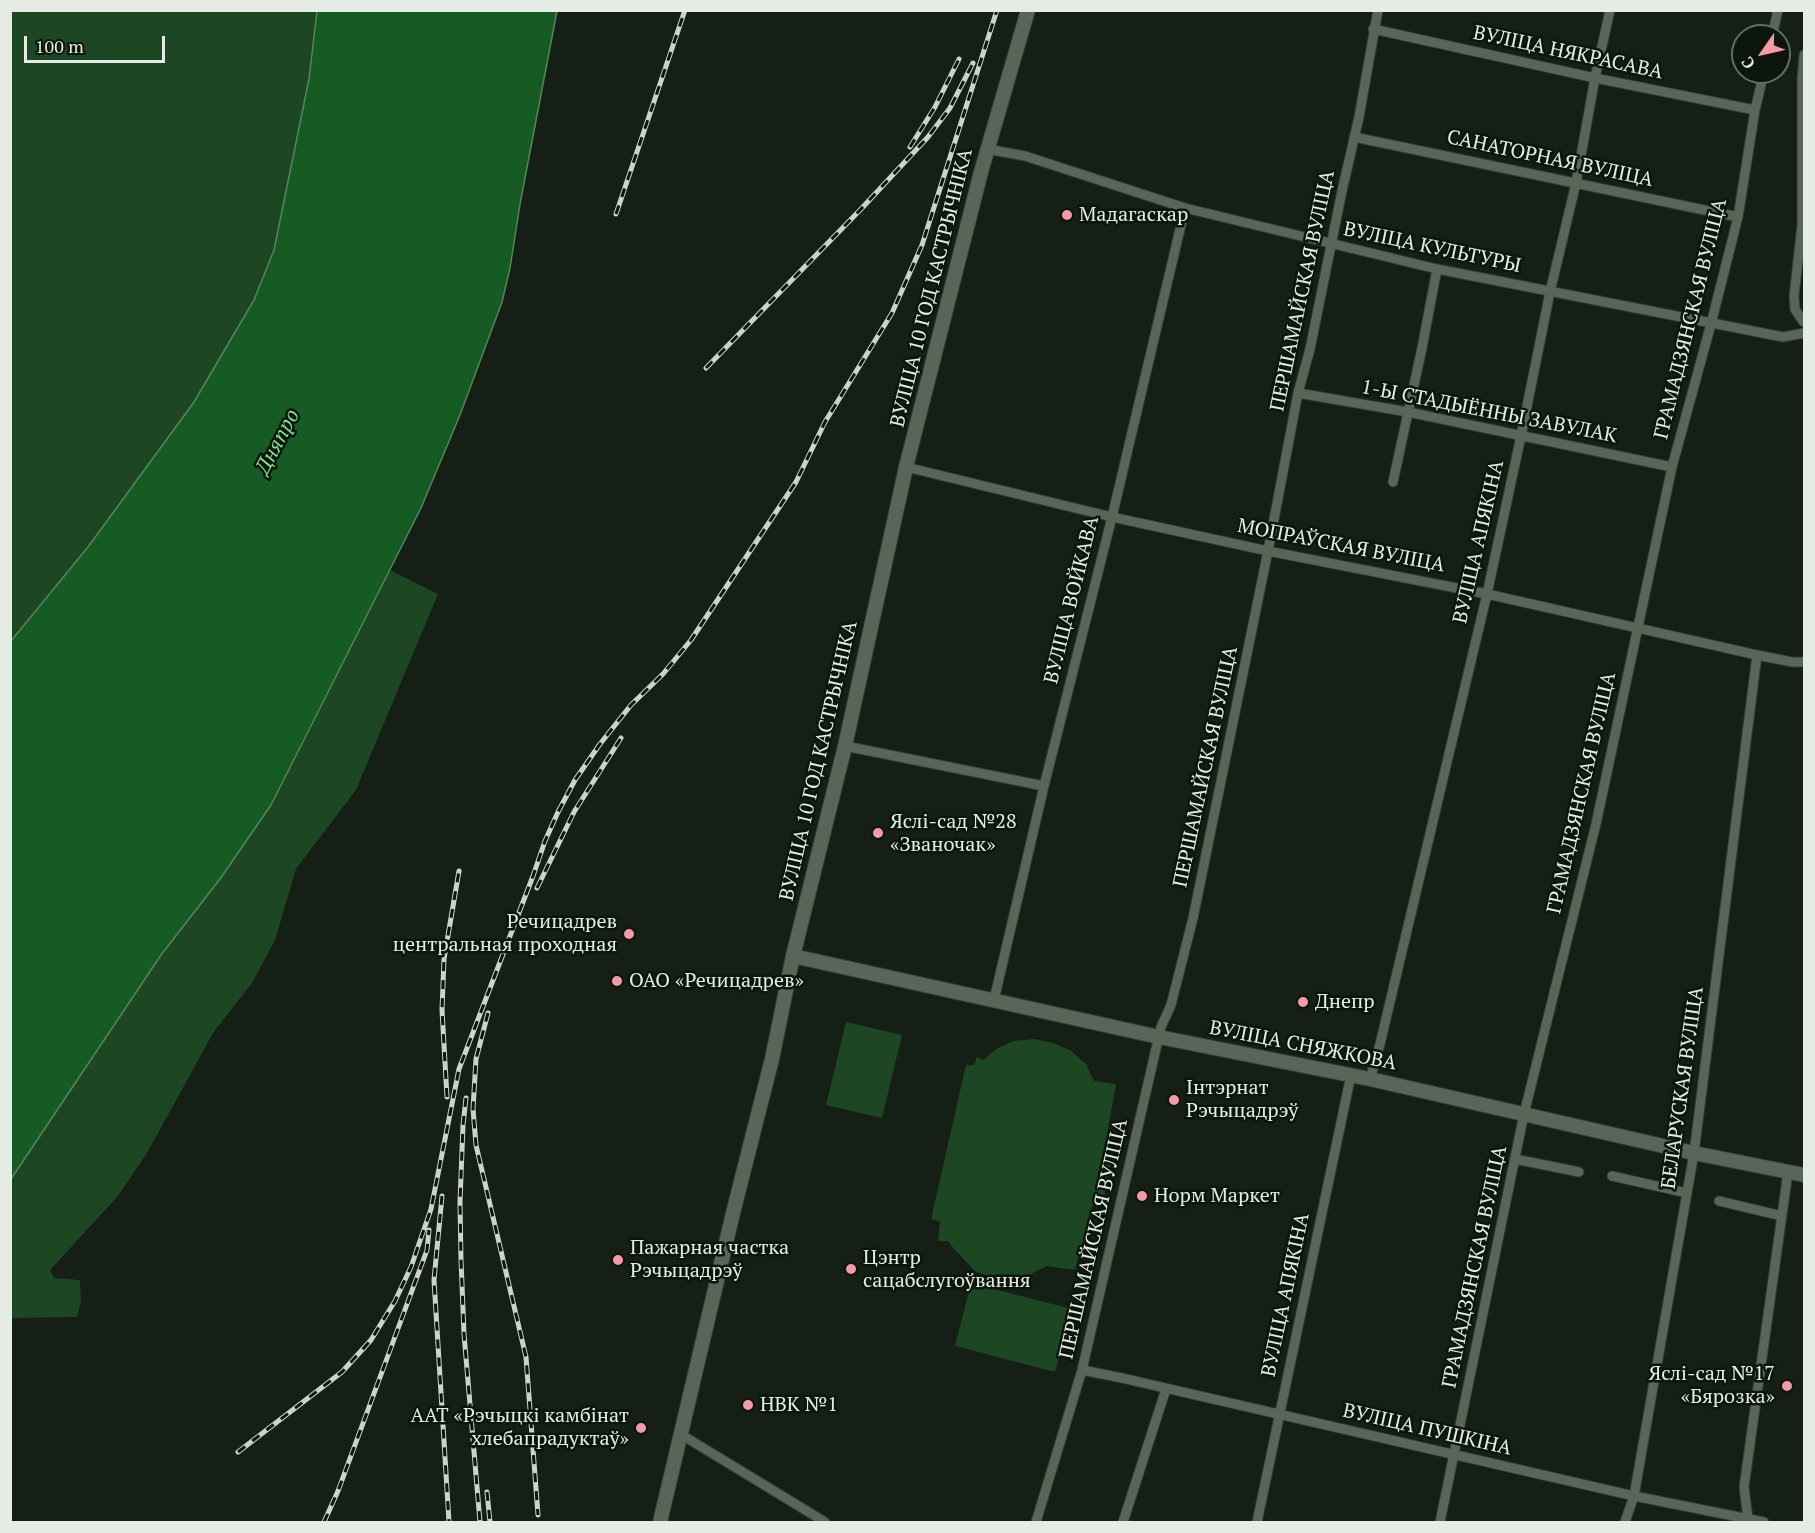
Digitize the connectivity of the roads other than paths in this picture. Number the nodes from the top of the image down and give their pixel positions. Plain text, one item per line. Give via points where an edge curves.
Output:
1 (1028, 10) edge
2 (1378, 10) edge
3 (1610, 10) edge
4 (1374, 29) junction
5 (1804, 55) edge
6 (1595, 78) junction
7 (1761, 84) edge
8 (1755, 110) junction
9 (1354, 137) junction
10 (987, 149) junction
11 (1576, 183) junction
12 (1185, 208) junction
13 (1738, 217) junction
14 (1331, 245) junction
15 (1437, 269) junction
16 (1550, 292) junction
17 (1804, 322) edge
18 (1711, 324) junction
19 (1804, 333) edge
20 (1298, 393) junction
21 (1408, 412) junction
22 (1521, 436) junction
23 (906, 467) junction
24 (1672, 467) junction
25 (1393, 482) dead end
26 (1112, 517) junction
27 (1268, 551) junction
28 (1486, 594) junction
29 (1638, 628) junction
30 (1757, 656) junction
31 (1804, 662) edge
32 (845, 746) junction
33 (1044, 786) junction
34 (793, 956) junction
35 (994, 1000) junction
36 (1159, 1037) junction
37 (1351, 1075) junction
38 (1370, 1078) junction
39 (1524, 1114) junction
40 (1694, 1153) junction
41 (1515, 1159) junction
42 (1579, 1172) dead end
43 (1788, 1172) junction
44 (1804, 1175) edge
45 (1612, 1176) dead end
46 (1687, 1193) junction
47 (1719, 1201) dead end
48 (1782, 1216) junction
49 (1082, 1370) junction
50 (1166, 1389) junction
51 (1280, 1415) junction
52 (682, 1435) junction
53 (1454, 1455) junction
54 (1634, 1496) junction
55 (1748, 1520) junction
56 (660, 1522) edge
57 (825, 1522) edge
58 (1036, 1522) edge
59 (1123, 1522) edge
60 (1257, 1522) edge
61 (1440, 1522) edge
62 (1624, 1522) edge
63 (1764, 1522) edge

1 - 10 street, ВУЛІЦА 10 ГОД КАСТРЫЧНІКА
2 - 4 street, ПЕРШАМАЙСКАЯ ВУЛІЦА
3 - 6 street, ВУЛІЦА АПЯКІНА
4 - 6 street, ВУЛІЦА НЯКРАСАВА
4 - 9 street, ПЕРШАМАЙСКАЯ ВУЛІЦА
5 - 17 street via 1802,225 1794,296 1794,309
6 - 8 street, ВУЛІЦА НЯКРАСАВА
6 - 11 street, ВУЛІЦА АПЯКІНА
7 - 8 street, ГРАМАДЗЯНСКАЯ ВУЛІЦА
8 - 13 street, ГРАМАДЗЯНСКАЯ ВУЛІЦА
9 - 11 street, САНАТОРНАЯ ВУЛІЦА
9 - 14 street, ПЕРШАМАЙСКАЯ ВУЛІЦА
10 - 12 street, ВУЛІЦА КУЛЬТУРЫ via 1025,156
10 - 23 street, ВУЛІЦА 10 ГОД КАСТРЫЧНІКА
11 - 13 street, САНАТОРНАЯ ВУЛІЦА
11 - 16 street, ВУЛІЦА АПЯКІНА
12 - 14 street, ВУЛІЦА КУЛЬТУРЫ
12 - 26 street, ВУЛІЦА ВОЙКАВА
13 - 18 street, ГРАМАДЗЯНСКАЯ ВУЛІЦА
14 - 15 street, ВУЛІЦА КУЛЬТУРЫ
14 - 20 street, ПЕРШАМАЙСКАЯ ВУЛІЦА
15 - 16 street, ВУЛІЦА КУЛЬТУРЫ
15 - 21 street
16 - 18 street, ВУЛІЦА КУЛЬТУРЫ
16 - 22 street, ВУЛІЦА АПЯКІНА
18 - 19 street, ВУЛІЦА КУЛЬТУРЫ via 1783,337
18 - 24 street, ГРАМАДЗЯНСКАЯ ВУЛІЦА
20 - 21 street, 1-Ы СТАДЫЁННЫ ЗАВУЛАК
20 - 27 street, ПЕРШАМАЙСКАЯ ВУЛІЦА
21 - 22 street, 1-Ы СТАДЫЁННЫ ЗАВУЛАК
21 - 25 street
22 - 24 street, 1-Ы СТАДЫЁННЫ ЗАВУЛАК
22 - 28 street, ВУЛІЦА АПЯКІНА
23 - 26 street, МОПРАЎСКАЯ ВУЛІЦА
23 - 32 street, ВУЛІЦА 10 ГОД КАСТРЫЧНІКА
24 - 29 street, ГРАМАДЗЯНСКАЯ ВУЛІЦА
26 - 27 street, МОПРАЎСКАЯ ВУЛІЦА
26 - 33 street, ВУЛІЦА ВОЙКАВА
27 - 28 street, МОПРАЎСКАЯ ВУЛІЦА
27 - 36 street, ПЕРШАМАЙСКАЯ ВУЛІЦА via 1193,918
28 - 29 street, МОПРАЎСКАЯ ВУЛІЦА
28 - 38 street, ВУЛІЦА АПЯКІНА
29 - 30 street, МОПРАЎСКАЯ ВУЛІЦА
29 - 39 street, ГРАМАДЗЯНСКАЯ ВУЛІЦА via 1596,824
30 - 31 street, МОПРАЎСКАЯ ВУЛІЦА
30 - 40 street, БЕЛАРУСКАЯ ВУЛІЦА
32 - 33 street
32 - 34 street, ВУЛІЦА 10 ГОД КАСТРЫЧНІКА
33 - 35 street, ВУЛІЦА ВОЙКАВА
34 - 35 street, ВУЛІЦА СНЯЖКОВА
34 - 52 street, ВУЛІЦА 10 ГОД КАСТРЫЧНІКА
35 - 36 street, ВУЛІЦА СНЯЖКОВА
36 - 37 street, ВУЛІЦА СНЯЖКОВА
36 - 49 street, ПЕРШАМАЙСКАЯ ВУЛІЦА
37 - 38 street, ВУЛІЦА СНЯЖКОВА
37 - 51 street, ВУЛІЦА АПЯКІНА
38 - 39 street, ВУЛІЦА СНЯЖКОВА
39 - 40 street, ВУЛІЦА СНЯЖКОВА
39 - 41 street, ГРАМАДЗЯНСКАЯ ВУЛІЦА
40 - 43 street, ВУЛІЦА СНЯЖКОВА
40 - 46 street, БЕЛАРУСКАЯ ВУЛІЦА
41 - 42 street
41 - 53 street, ГРАМАДЗЯНСКАЯ ВУЛІЦА
43 - 44 street, ВУЛІЦА СНЯЖКОВА
43 - 48 street
45 - 46 street
46 - 54 street, БЕЛАРУСКАЯ ВУЛІЦА
47 - 48 street
48 - 55 street via 1744,1486
49 - 50 street, ВУЛІЦА ПУШКІНА
49 - 58 street, ПЕРШАМАЙСКАЯ ВУЛІЦА
50 - 51 street, ВУЛІЦА ПУШКІНА
50 - 59 street
51 - 53 street, ВУЛІЦА ПУШКІНА
51 - 60 street, ВУЛІЦА АПЯКІНА
52 - 56 street, ВУЛІЦА 10 ГОД КАСТРЫЧНІКА
52 - 57 street
53 - 54 street, ВУЛІЦА ПУШКІНА
53 - 61 street, ГРАМАДЗЯНСКАЯ ВУЛІЦА
54 - 55 street, ВУЛІЦА ПУШКІНА
54 - 62 street, БЕЛАРУСКАЯ ВУЛІЦА
55 - 63 street, ВУЛІЦА ПУШКІНА

